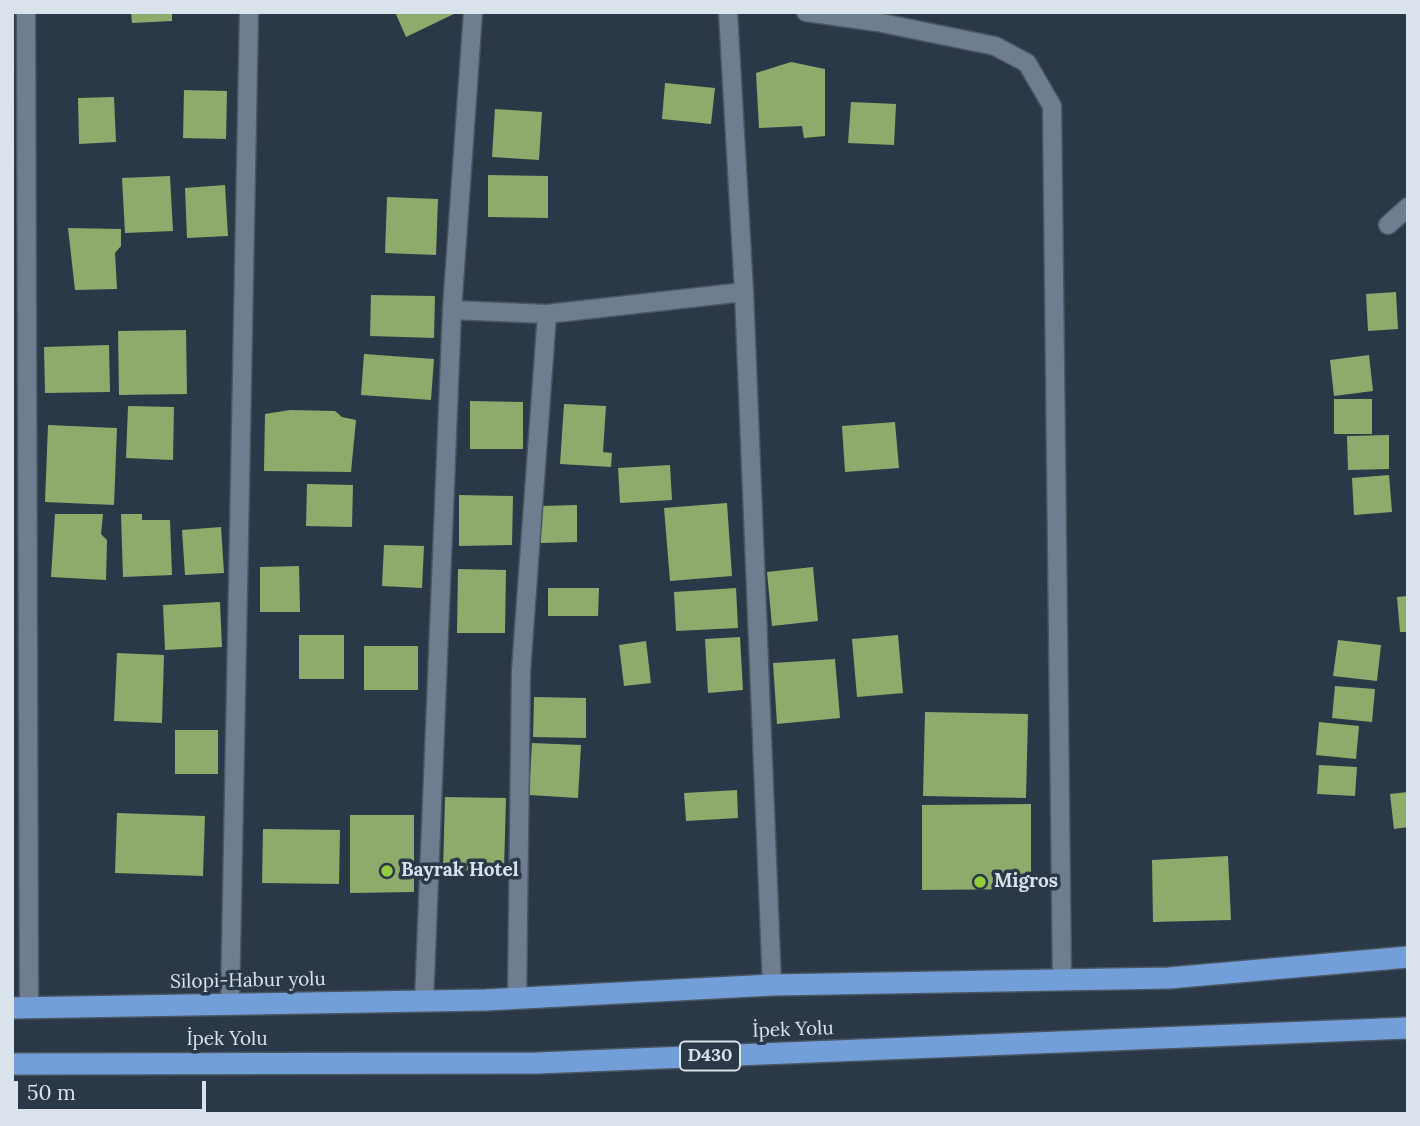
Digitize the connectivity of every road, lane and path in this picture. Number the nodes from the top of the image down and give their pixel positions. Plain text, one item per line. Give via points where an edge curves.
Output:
1 (26, 12) edge
2 (249, 12) edge
3 (473, 12) edge
4 (728, 12) edge
5 (806, 12) edge
6 (1408, 208) edge
7 (1388, 225) dead end
8 (744, 292) junction
9 (452, 310) junction
10 (547, 314) junction
11 (1408, 957) edge
12 (1062, 980) junction
13 (772, 985) junction
14 (517, 998) junction
15 (424, 1001) junction
16 (230, 1004) junction
17 (21, 1008) edge
18 (1408, 1028) edge
19 (12, 1064) edge

1 - 17 street
2 - 16 street
3 - 9 street
4 - 8 street
5 - 12 street via 995,47 1027,63 1052,106
6 - 7 street
8 - 10 street
8 - 13 street
9 - 10 street
9 - 15 street
10 - 14 street via 521,671
11 - 12 highway, Silopi-Habur yolu via 1169,978
12 - 13 highway, Silopi-Habur yolu
13 - 14 highway, Silopi-Habur yolu
14 - 15 highway, Silopi-Habur yolu
15 - 16 highway, Silopi-Habur yolu
16 - 17 highway, Silopi-Habur yolu
18 - 19 highway, İpek Yolu / D430 via 537,1063

